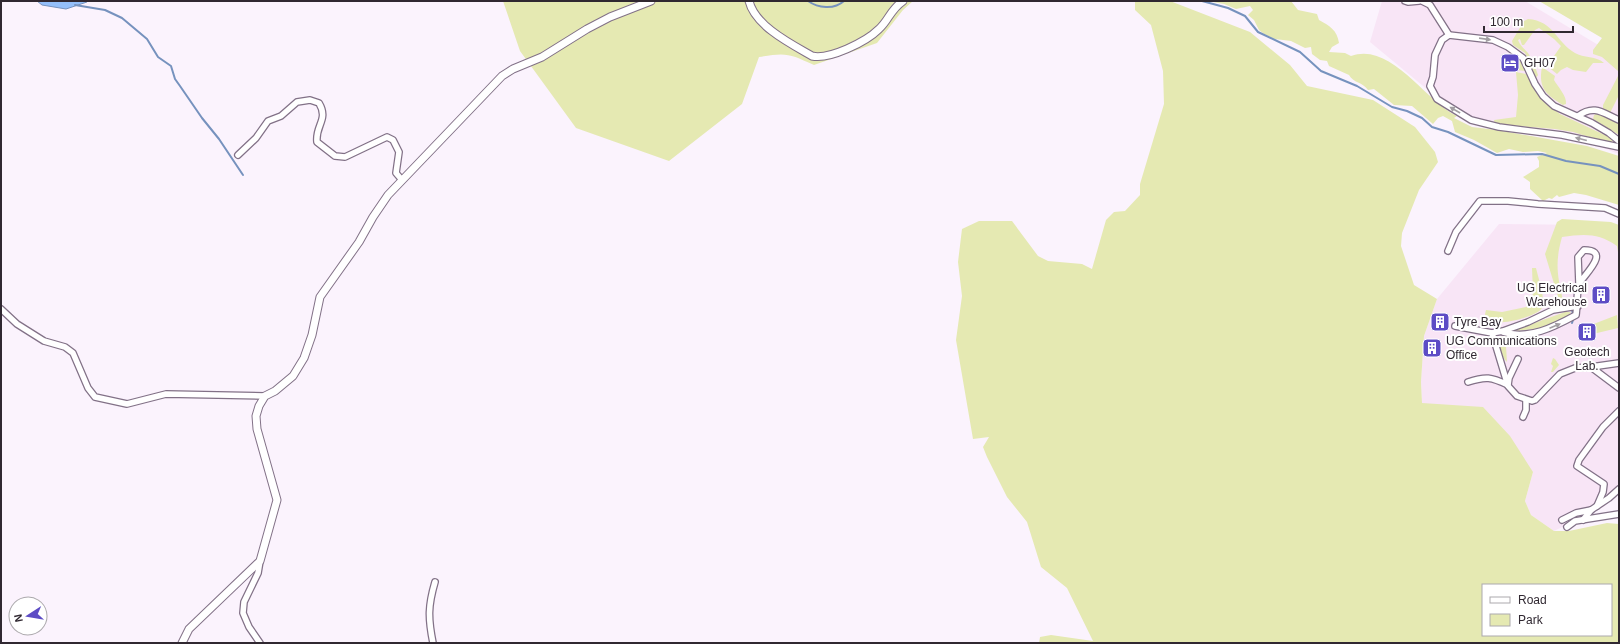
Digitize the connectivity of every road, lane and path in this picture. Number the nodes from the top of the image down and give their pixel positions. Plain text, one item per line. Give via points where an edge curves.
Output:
1 (651, 1) edge
2 (749, 1) edge
3 (903, 1) edge
4 (1405, 1) edge
5 (1419, 1) edge
6 (1422, 1) edge
7 (1448, 35) junction
8 (1578, 116) junction
9 (1619, 120) edge
10 (1619, 141) edge
11 (1619, 147) edge
12 (238, 155) dead end
13 (402, 180) junction
14 (1619, 214) edge
15 (1448, 251) dead end
16 (1579, 284) junction
17 (1578, 306) junction
18 (1, 309) edge
19 (1455, 326) dead end
20 (1503, 332) junction
21 (1492, 333) junction
22 (1518, 360) dead end
23 (1619, 363) edge
24 (1591, 367) junction
25 (1468, 382) dead end
26 (1508, 385) junction
27 (1619, 388) edge
28 (265, 396) junction
29 (1526, 400) junction
30 (1619, 411) edge
31 (1523, 417) dead end
32 (1619, 489) edge
33 (1594, 508) junction
34 (1581, 512) junction
35 (1619, 514) edge
36 (1585, 517) junction
37 (1593, 518) junction
38 (1562, 520) dead end
39 (1567, 527) dead end
40 (260, 561) junction
41 (435, 582) dead end
42 (182, 643) edge
43 (260, 643) edge
44 (433, 643) edge

1 - 13 street via 599,23 542,57 502,76
2 - 3 street via 754,15 777,35 817,57 844,51 867,38 880,29 894,8
4 - 5 street
6 - 7 street via 1430,5
7 -> 8 street via 1493,40 1508,47 1523,58 1543,96 1554,106
11 -> 7 street via 1562,135 1499,127 1472,120 1443,103 1437,99 1430,86 1435,55 1442,40
8 - 9 street via 1585,111 1596,110
8 - 10 street
12 - 13 street via 256,138 268,121 281,116 297,102 310,100 319,103 323,110 323,119 316,136 317,142 335,156 345,157 387,137 394,140 399,152 396,173
13 - 28 street via 388,195 360,242 320,297 304,358 285,385
14 - 15 street via 1605,208 1480,201 1456,232
16 - 16 street via 1595,263 1595,254 1590,250 1584,250 1578,257
16 - 17 street
17 - 20 street via 1553,310
20 -> 17 street via 1524,334 1554,327 1576,316
18 - 28 street via 17,324 44,341 65,347 73,353 88,388 95,397 127,404 166,394
19 - 21 street
20 - 21 street
21 - 26 street
22 - 26 street
23 - 24 street
24 - 27 street
24 - 29 street via 1575,368 1560,374 1535,400
25 - 26 street via 1493,378
26 - 29 street via 1517,396
28 - 40 street via 256,416 257,429 277,500
29 - 31 street
30 - 33 street via 1604,427 1577,466 1604,484 1603,492
32 - 33 street
33 - 34 street
33 - 36 street
33 - 37 street via 1591,514
34 - 36 street
34 - 38 street
35 - 37 street
36 - 37 street
36 - 39 street
40 - 42 street via 189,629
40 - 43 street via 258,573 244,602 243,613
41 - 44 street via 428,615

